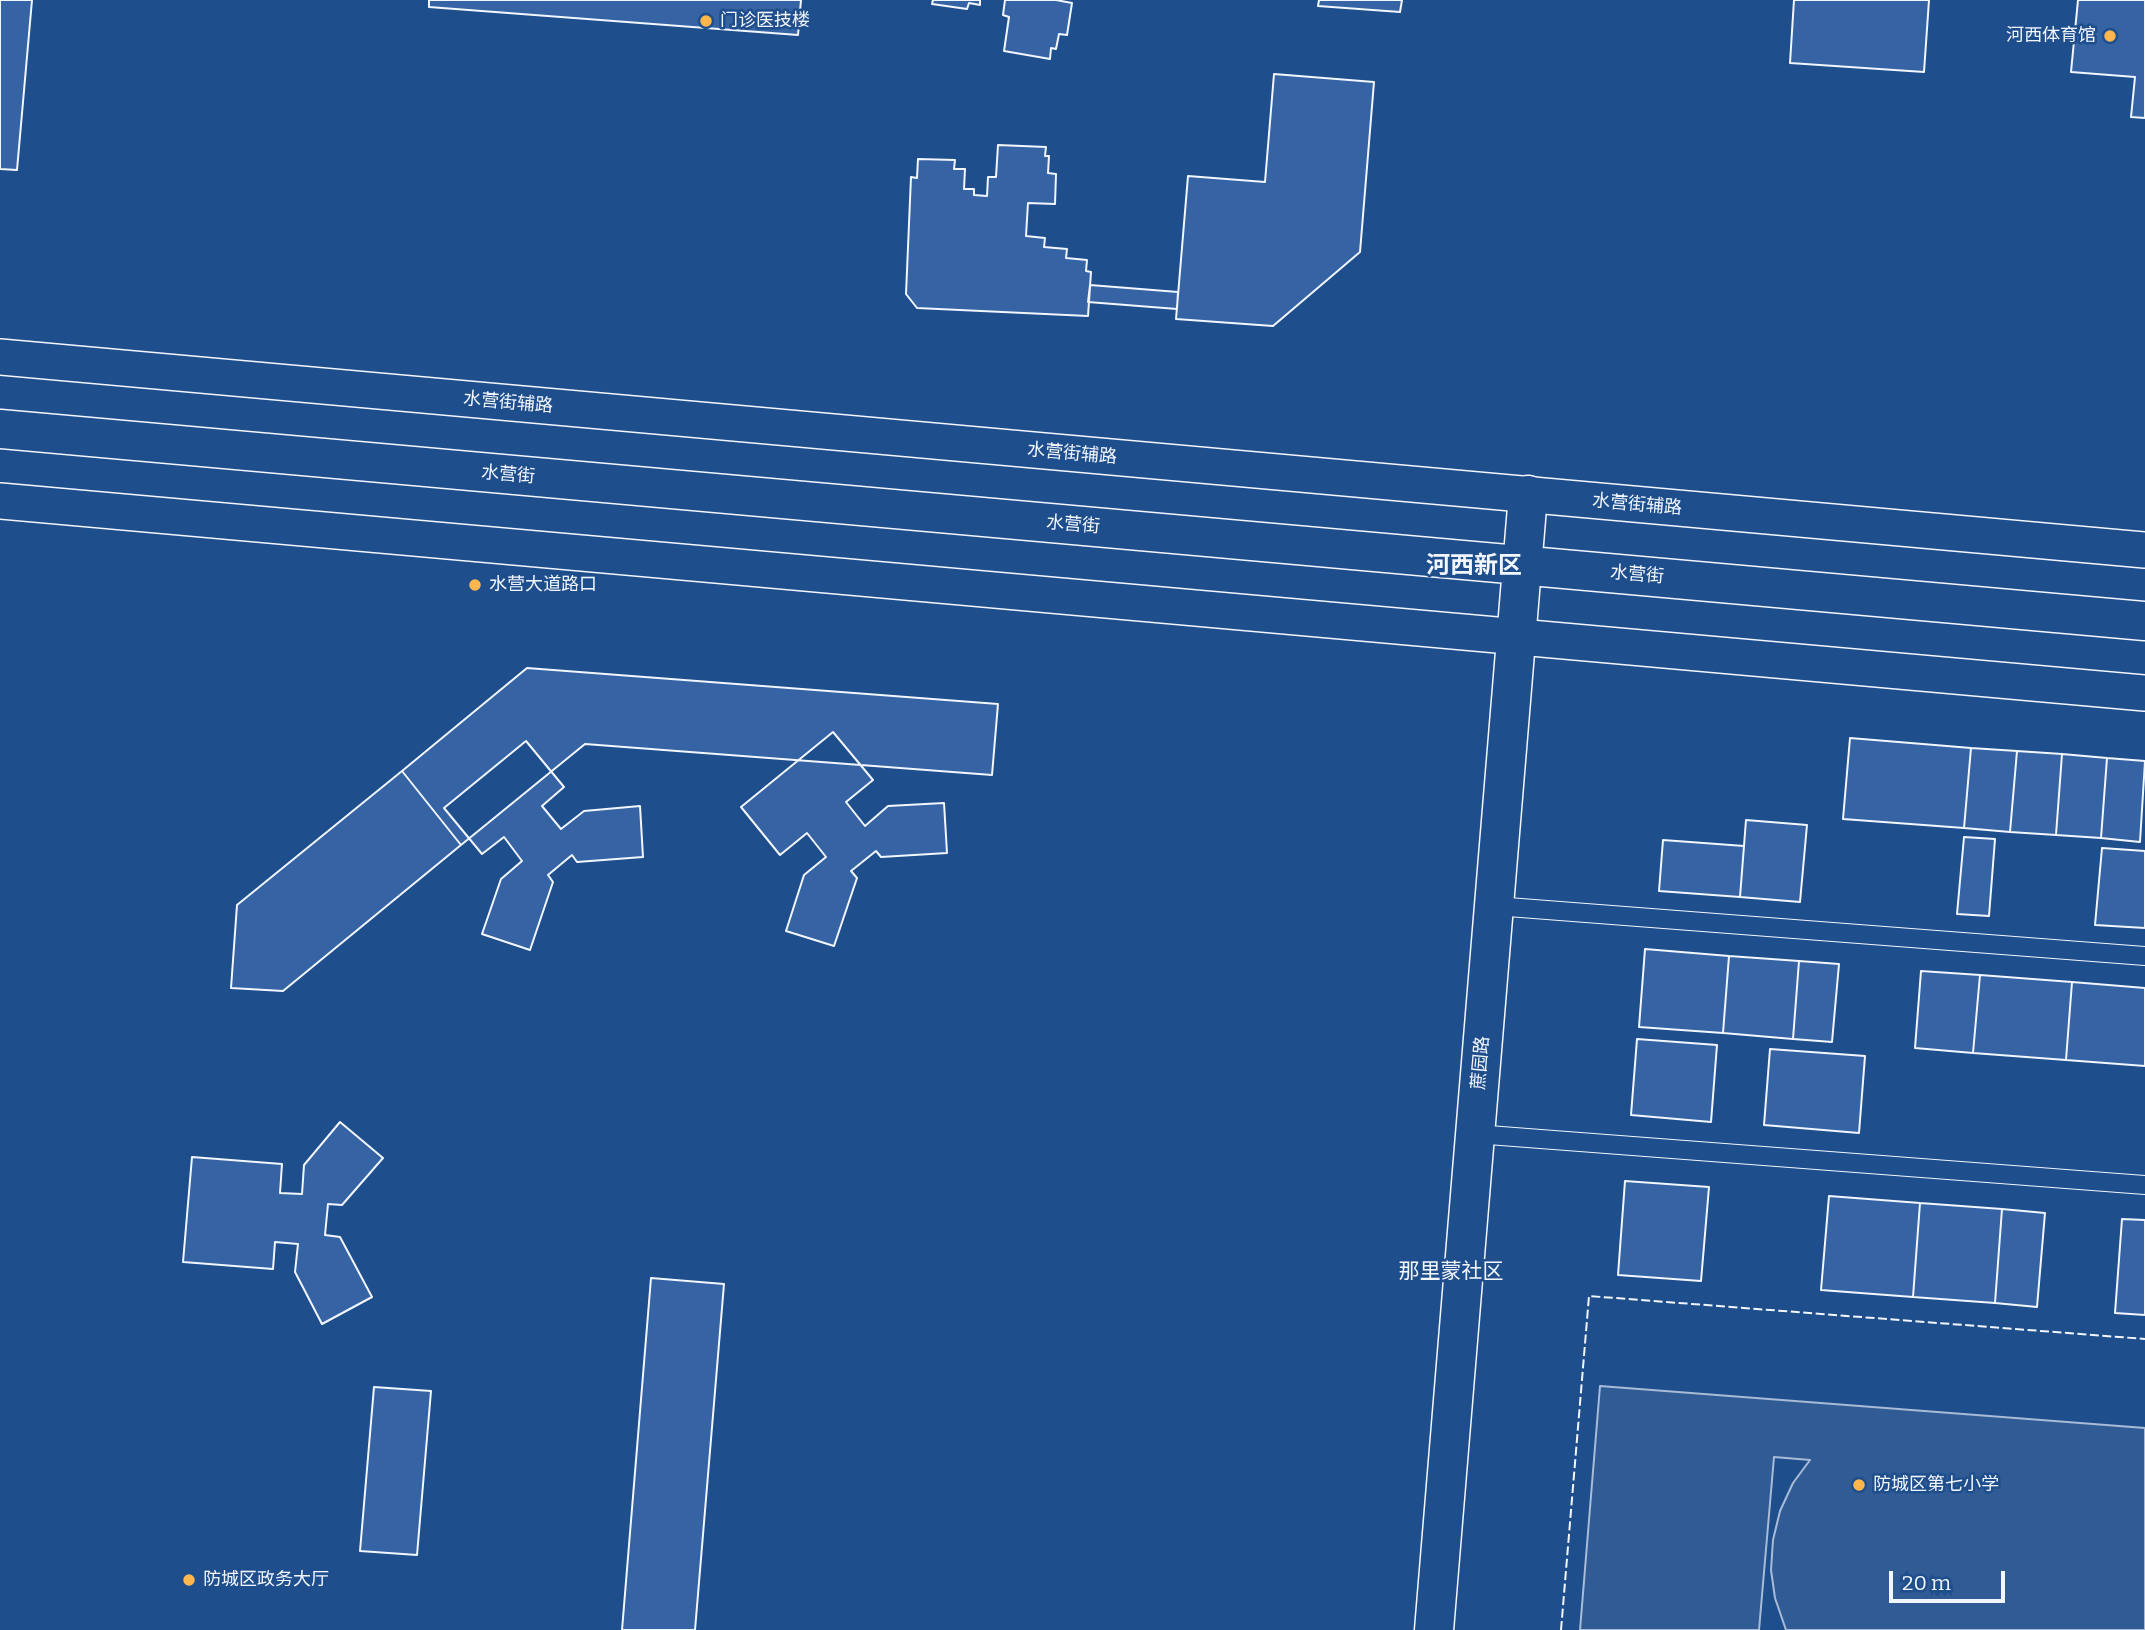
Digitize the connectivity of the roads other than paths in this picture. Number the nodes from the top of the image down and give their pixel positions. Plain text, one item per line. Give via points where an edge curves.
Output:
1 (0, 357) edge
2 (0, 429) edge
3 (1528, 495) junction
4 (0, 501) edge
5 (2145, 550) edge
6 (1523, 565) junction
7 (2145, 621) edge
8 (1517, 636) junction
9 (2145, 693) edge
10 (1494, 906) junction
11 (2145, 956) edge
12 (1475, 1134) junction
13 (2145, 1185) edge
14 (1434, 1630) edge

1 - 3 street, 水营街辅路
2 - 6 street, 水营街
3 - 5 street, 水营街辅路
3 - 6 street, 蔗园路
4 - 8 street
6 - 7 street, 水营街
6 - 8 street, 蔗园路
8 - 9 street
8 - 10 street, 蔗园路
10 - 11 lane
10 - 12 street, 蔗园路
12 - 13 lane
12 - 14 street, 蔗园路

